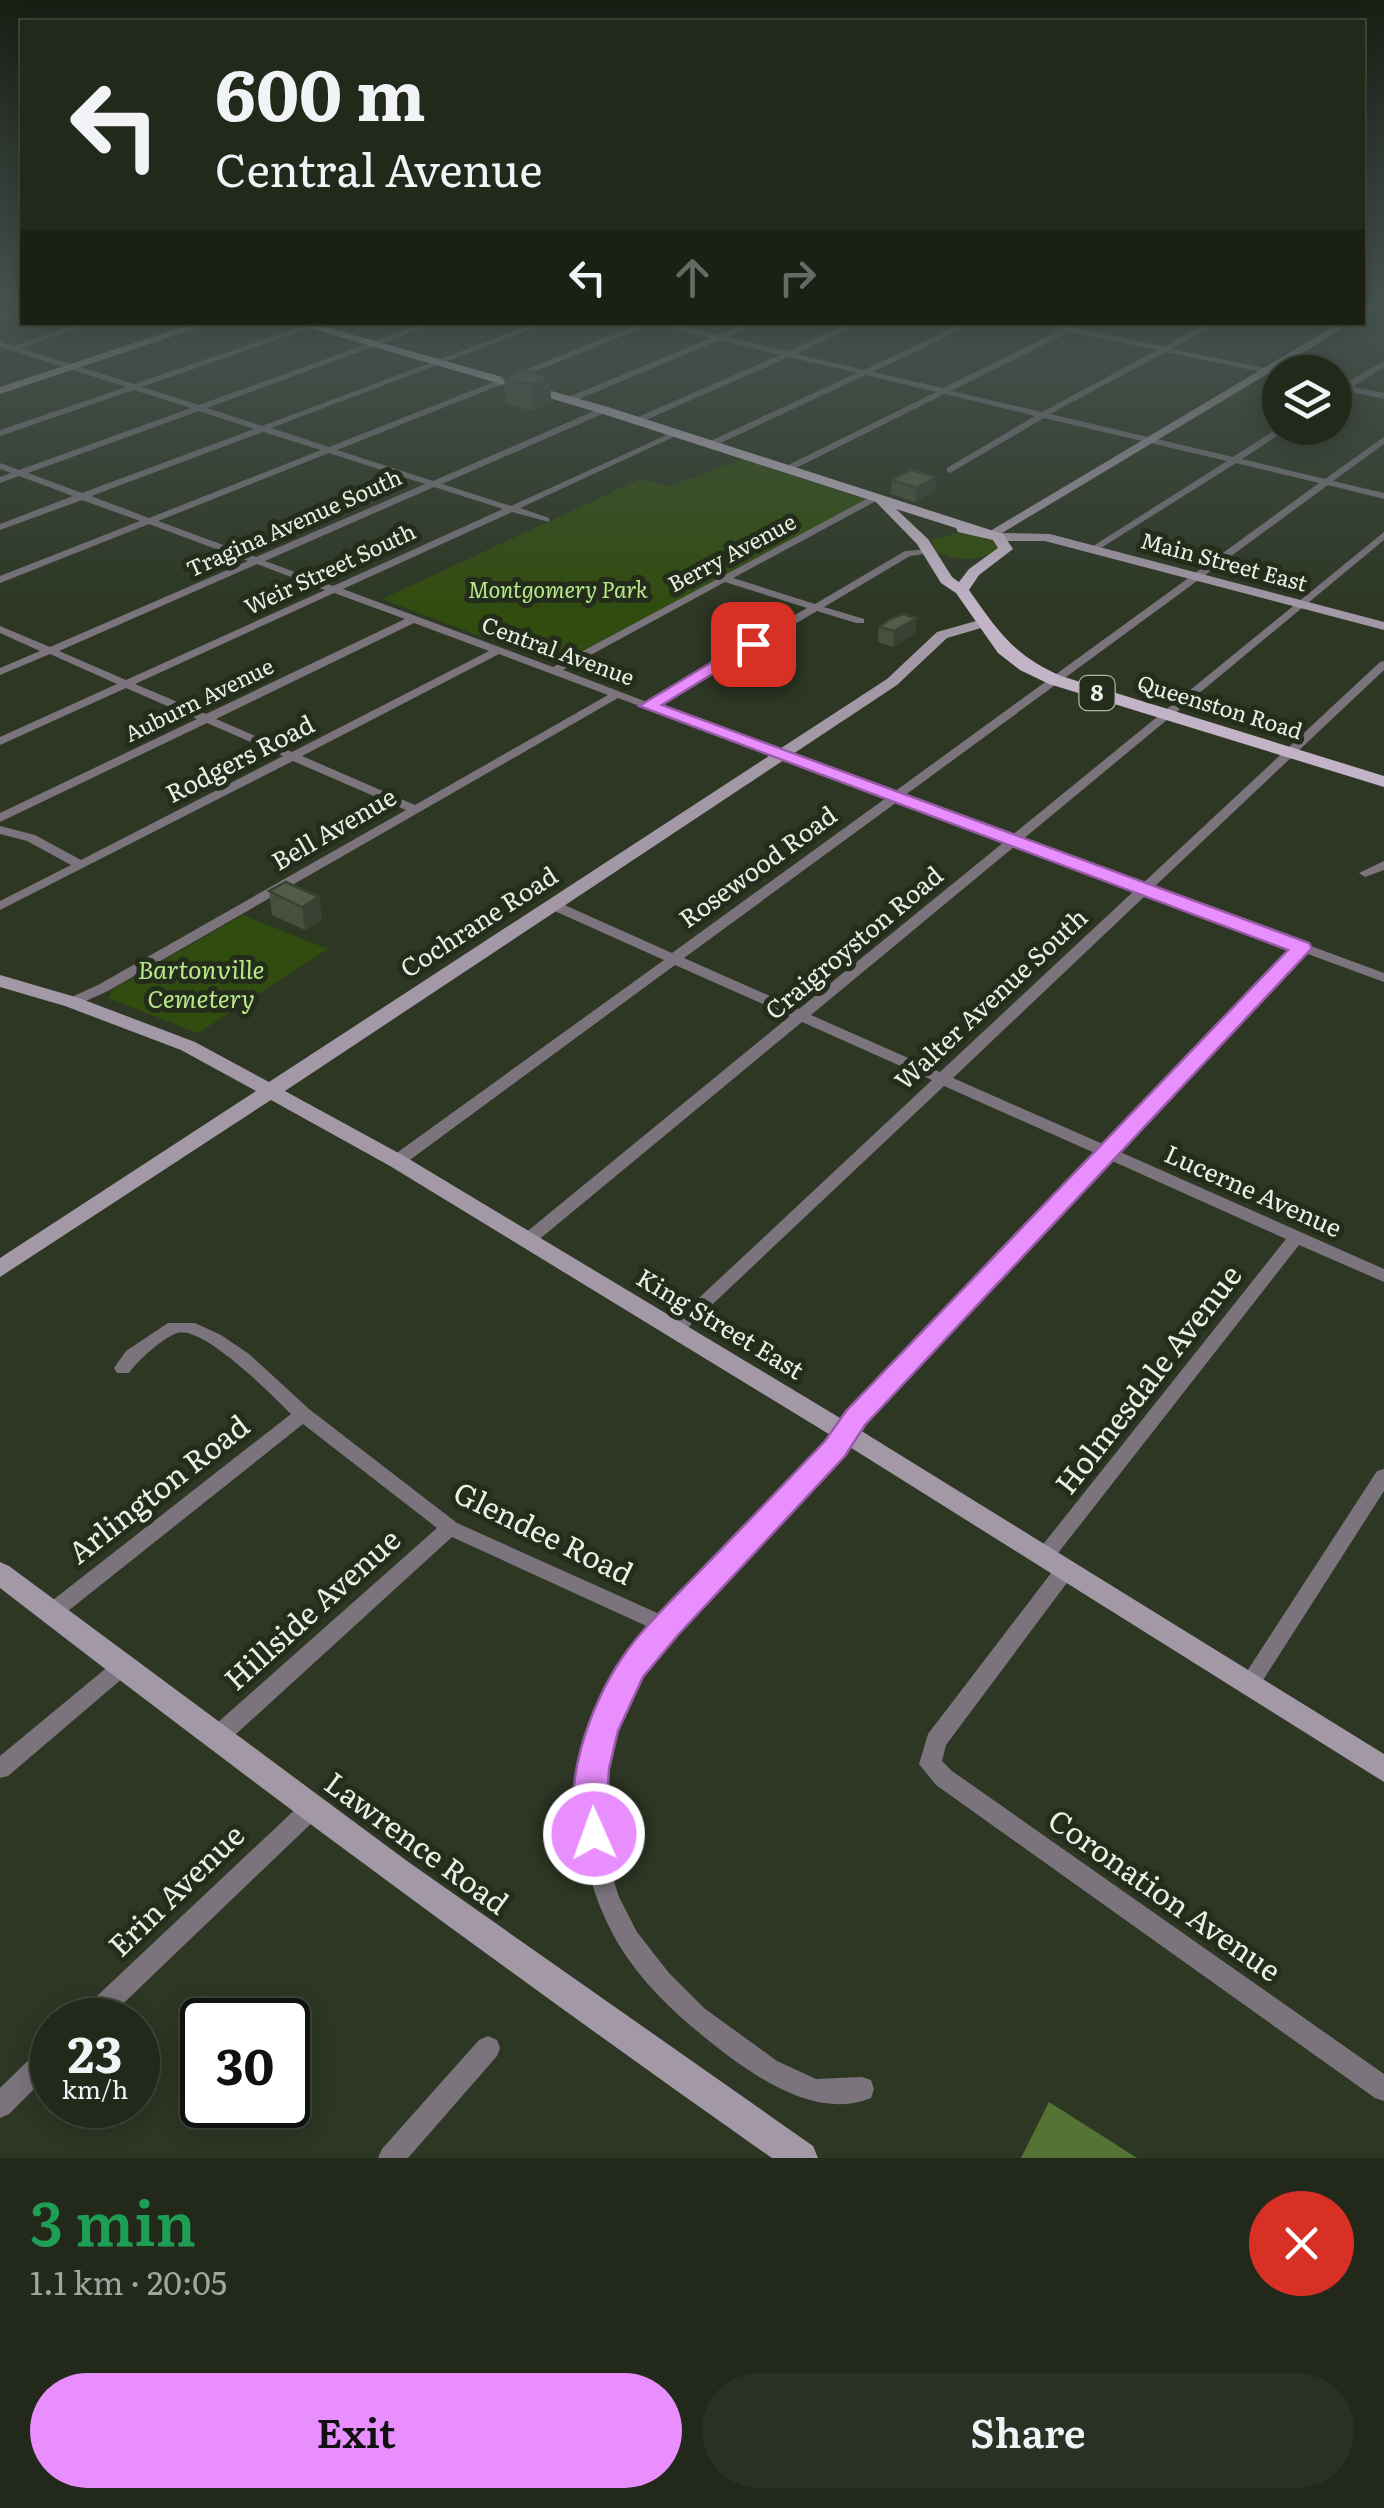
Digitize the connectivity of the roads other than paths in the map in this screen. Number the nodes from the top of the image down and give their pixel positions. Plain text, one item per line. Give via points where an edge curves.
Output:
1 (78, 407) edge
2 (196, 407) edge
3 (204, 407) edge
4 (320, 407) edge
5 (436, 407) edge
6 (592, 407) edge
7 (668, 407) edge
8 (791, 407) edge
9 (914, 407) edge
10 (1013, 407) edge
11 (1058, 407) edge
12 (1210, 407) edge
13 (200, 408) junction
14 (604, 410) junction
15 (1044, 414) junction
16 (636, 421) junction
17 (263, 428) junction
18 (0, 434) edge
19 (676, 434) junction
20 (1150, 440) junction
21 (1384, 440) edge
22 (1262, 442) edge
23 (709, 445) junction
24 (329, 449) junction
25 (1234, 460) junction
26 (0, 466) edge
27 (787, 469) junction
28 (950, 470) dead end
29 (20, 473) junction
30 (0, 480) edge
31 (1325, 482) junction
32 (435, 484) junction
33 (83, 496) junction
34 (1384, 496) edge
35 (875, 498) junction
36 (510, 508) junction
37 (546, 520) dead end
38 (149, 521) junction
39 (1013, 522) junction
40 (0, 527) edge
41 (988, 534) junction
42 (1384, 535) edge
43 (1059, 542) junction
44 (927, 549) junction
45 (1094, 550) junction
46 (999, 556) junction
47 (258, 561) junction
48 (1195, 576) junction
49 (725, 579) junction
50 (0, 580) edge
51 (338, 588) junction
52 (962, 590) junction
53 (1298, 605) junction
54 (817, 608) junction
55 (416, 618) junction
56 (860, 621) dead end
57 (983, 623) junction
58 (1384, 626) edge
59 (0, 629) edge
60 (50, 650) junction
61 (499, 650) junction
62 (1384, 664) edge
63 (554, 671) junction
64 (0, 672) edge
65 (1054, 680) junction
66 (125, 684) junction
67 (617, 694) junction
68 (648, 706) junction
69 (1168, 715) junction
70 (206, 719) junction
71 (0, 741) edge
72 (1290, 753) junction
73 (782, 755) junction
74 (294, 757) junction
75 (1384, 782) edge
76 (895, 796) junction
77 (414, 809) junction
78 (0, 818) edge
79 (0, 830) edge
80 (1014, 840) junction
81 (81, 864) junction
82 (1384, 865) edge
83 (1365, 873) dead end
84 (1145, 889) junction
85 (0, 906) edge
86 (554, 906) junction
87 (1302, 948) junction
88 (671, 958) junction
89 (1384, 978) edge
90 (0, 981) edge
91 (72, 1002) junction
92 (801, 1016) junction
93 (942, 1078) junction
94 (269, 1090) junction
95 (1108, 1153) junction
96 (397, 1161) junction
97 (530, 1238) junction
98 (1296, 1238) junction
99 (0, 1269) edge
100 (1384, 1276) edge
101 (675, 1330) junction
102 (123, 1368) dead end
103 (304, 1414) junction
104 (846, 1433) junction
105 (1384, 1476) edge
106 (450, 1528) junction
107 (1055, 1563) junction
108 (0, 1573) edge
109 (51, 1613) junction
110 (667, 1626) junction
111 (122, 1666) junction
112 (1249, 1686) junction
113 (216, 1738) junction
114 (936, 1741) joint
115 (0, 1768) edge
116 (1384, 1769) edge
117 (310, 1810) junction
118 (112, 1998) edge
119 (488, 2048) dead end
120 (30, 2076) edge
121 (862, 2089) dead end
122 (1384, 2089) edge
123 (0, 2105) edge
124 (391, 2158) edge
125 (802, 2158) edge

1 - 18 street
2 - 13 street
3 - 13 street
4 - 17 street
5 - 24 street
6 - 14 main road, Main Street East / 8
7 - 16 street
8 - 23 street
9 - 27 street
10 - 15 street
11 - 15 street
12 - 20 street
13 - 17 street
13 - 29 street
14 - 16 main road, Main Street East / 8
14 - 32 street, Tragina Avenue South
15 - 20 street
15 - 28 street
16 - 19 main road, Main Street East / 8
17 - 24 street
17 - 33 street
19 - 23 main road, Main Street East / 8
19 - 36 street, Weir Street South
20 - 25 street
20 - 39 street
21 - 31 street, Rosewood Road
22 - 25 street
23 - 27 main road, Main Street East / 8
24 - 32 street
24 - 38 street
25 - 31 street
25 - 45 street
26 - 29 street, Central Avenue
27 - 35 main road, Main Street East / 8
29 - 30 street
29 - 33 street, Central Avenue
31 - 34 street
31 - 48 street, Rosewood Road
32 - 36 street
32 - 47 street, Tragina Avenue South
33 - 38 street, Central Avenue
33 - 40 street
35 - 41 main road, Main Street East / 8
35 - 44 main road, Main Street East / 8
35 - 49 street, Berry Avenue
36 - 37 street
36 - 51 street, Weir Street South
38 - 47 street, Central Avenue
38 - 50 street
39 - 41 street
39 - 43 street
41 - 43 street, Main Street East
41 - 44 main road via 944,531
41 - 46 main road via 1006,545
42 - 53 street, Craigroyston Road
43 - 45 street, Main Street East
43 - 46 street, Main Street East via 1035,540
44 - 46 main road via 955,561
44 - 52 main road, Queenston Road / 8 via 946,580
44 - 54 street
45 - 48 street, Main Street East
46 - 52 main road
47 - 51 street, Central Avenue
47 - 60 street, Tragina Avenue South
48 - 53 street, Main Street East
48 - 65 street, Rosewood Road
49 - 54 street
49 - 63 street, Berry Avenue
51 - 55 street, Central Avenue
51 - 66 street, Weir Street South
52 - 57 main road, Queenston Road / 8
53 - 58 street, Main Street East
53 - 69 street, Craigroyston Road
54 - 56 street
54 - 68 street
55 - 61 street, Central Avenue
55 - 70 street, Auburn Avenue
57 - 65 main road, Queenston Road / 8 via 1014,659
57 - 73 street, Cochrane Road via 954,626 934,638 892,682
59 - 60 street
60 - 64 street, Tragina Avenue South
60 - 66 street
61 - 63 street, Central Avenue
61 - 74 street, Rodgers Road
62 - 72 street, Walter Avenue South
63 - 67 street, Central Avenue
65 - 69 main road, Queenston Road / 8
65 - 76 street, Rosewood Road
66 - 70 street
66 - 71 street, Weir Street South
67 - 68 street, Central Avenue
67 - 77 street, Bell Avenue
68 - 73 street, Central Avenue
69 - 72 main road, Queenston Road / 8
69 - 80 street, Craigroyston Road
70 - 74 street
70 - 78 street, Auburn Avenue
72 - 75 main road, Queenston Road / 8
72 - 84 street, Walter Avenue South
73 - 76 street, Central Avenue
73 - 86 street, Cochrane Road
74 - 77 street
74 - 81 street, Rodgers Road
76 - 80 street, Central Avenue
76 - 88 street, Rosewood Road
77 - 91 street, Bell Avenue
79 - 81 street
80 - 84 street, Central Avenue
80 - 92 street, Craigroyston Road
81 - 85 street, Rodgers Road
82 - 83 street
84 - 87 street, Central Avenue
84 - 93 street, Walter Avenue South
86 - 88 street, Lucerne Avenue
86 - 94 street, Cochrane Road
87 - 89 street, Central Avenue
87 - 95 street
88 - 92 street, Lucerne Avenue
88 - 96 street, Rosewood Road
90 - 91 street, King Street East
91 - 94 street, King Street East via 188,1046
92 - 93 street, Lucerne Avenue
92 - 97 street, Craigroyston Road
93 - 95 street, Lucerne Avenue
93 - 101 street, Walter Avenue South
94 - 96 street, King Street East
94 - 99 street, Cochrane Road
95 - 98 street, Lucerne Avenue
95 - 104 street
96 - 97 street, King Street East
97 - 101 street, King Street East
98 - 100 street, Lucerne Avenue
98 - 107 street, Holmesdale Avenue
101 - 104 street, King Street East
102 - 103 street, Glendee Road via 162,1333 189,1327 244,1358
103 - 106 street, Glendee Road
103 - 109 street, Arlington Road
104 - 107 street, King Street East
104 - 110 street
105 - 112 street
106 - 110 street, Glendee Road
106 - 113 street, Hillside Avenue
107 - 112 street, King Street East
107 - 114 street, Holmesdale Avenue
108 - 109 street, Lawrence Road
109 - 111 street, Lawrence Road
110 - 121 street via 613,1702 593,1769 590,1806 608,1900 661,1980 738,2048 815,2091
111 - 113 street, Lawrence Road
111 - 115 street
112 - 116 street, King Street East
113 - 117 street, Lawrence Road
114 - 122 street, Coronation Avenue via 930,1764 944,1778
117 - 118 street, Erin Avenue
117 - 125 street, Lawrence Road
119 - 124 street
120 - 123 street

